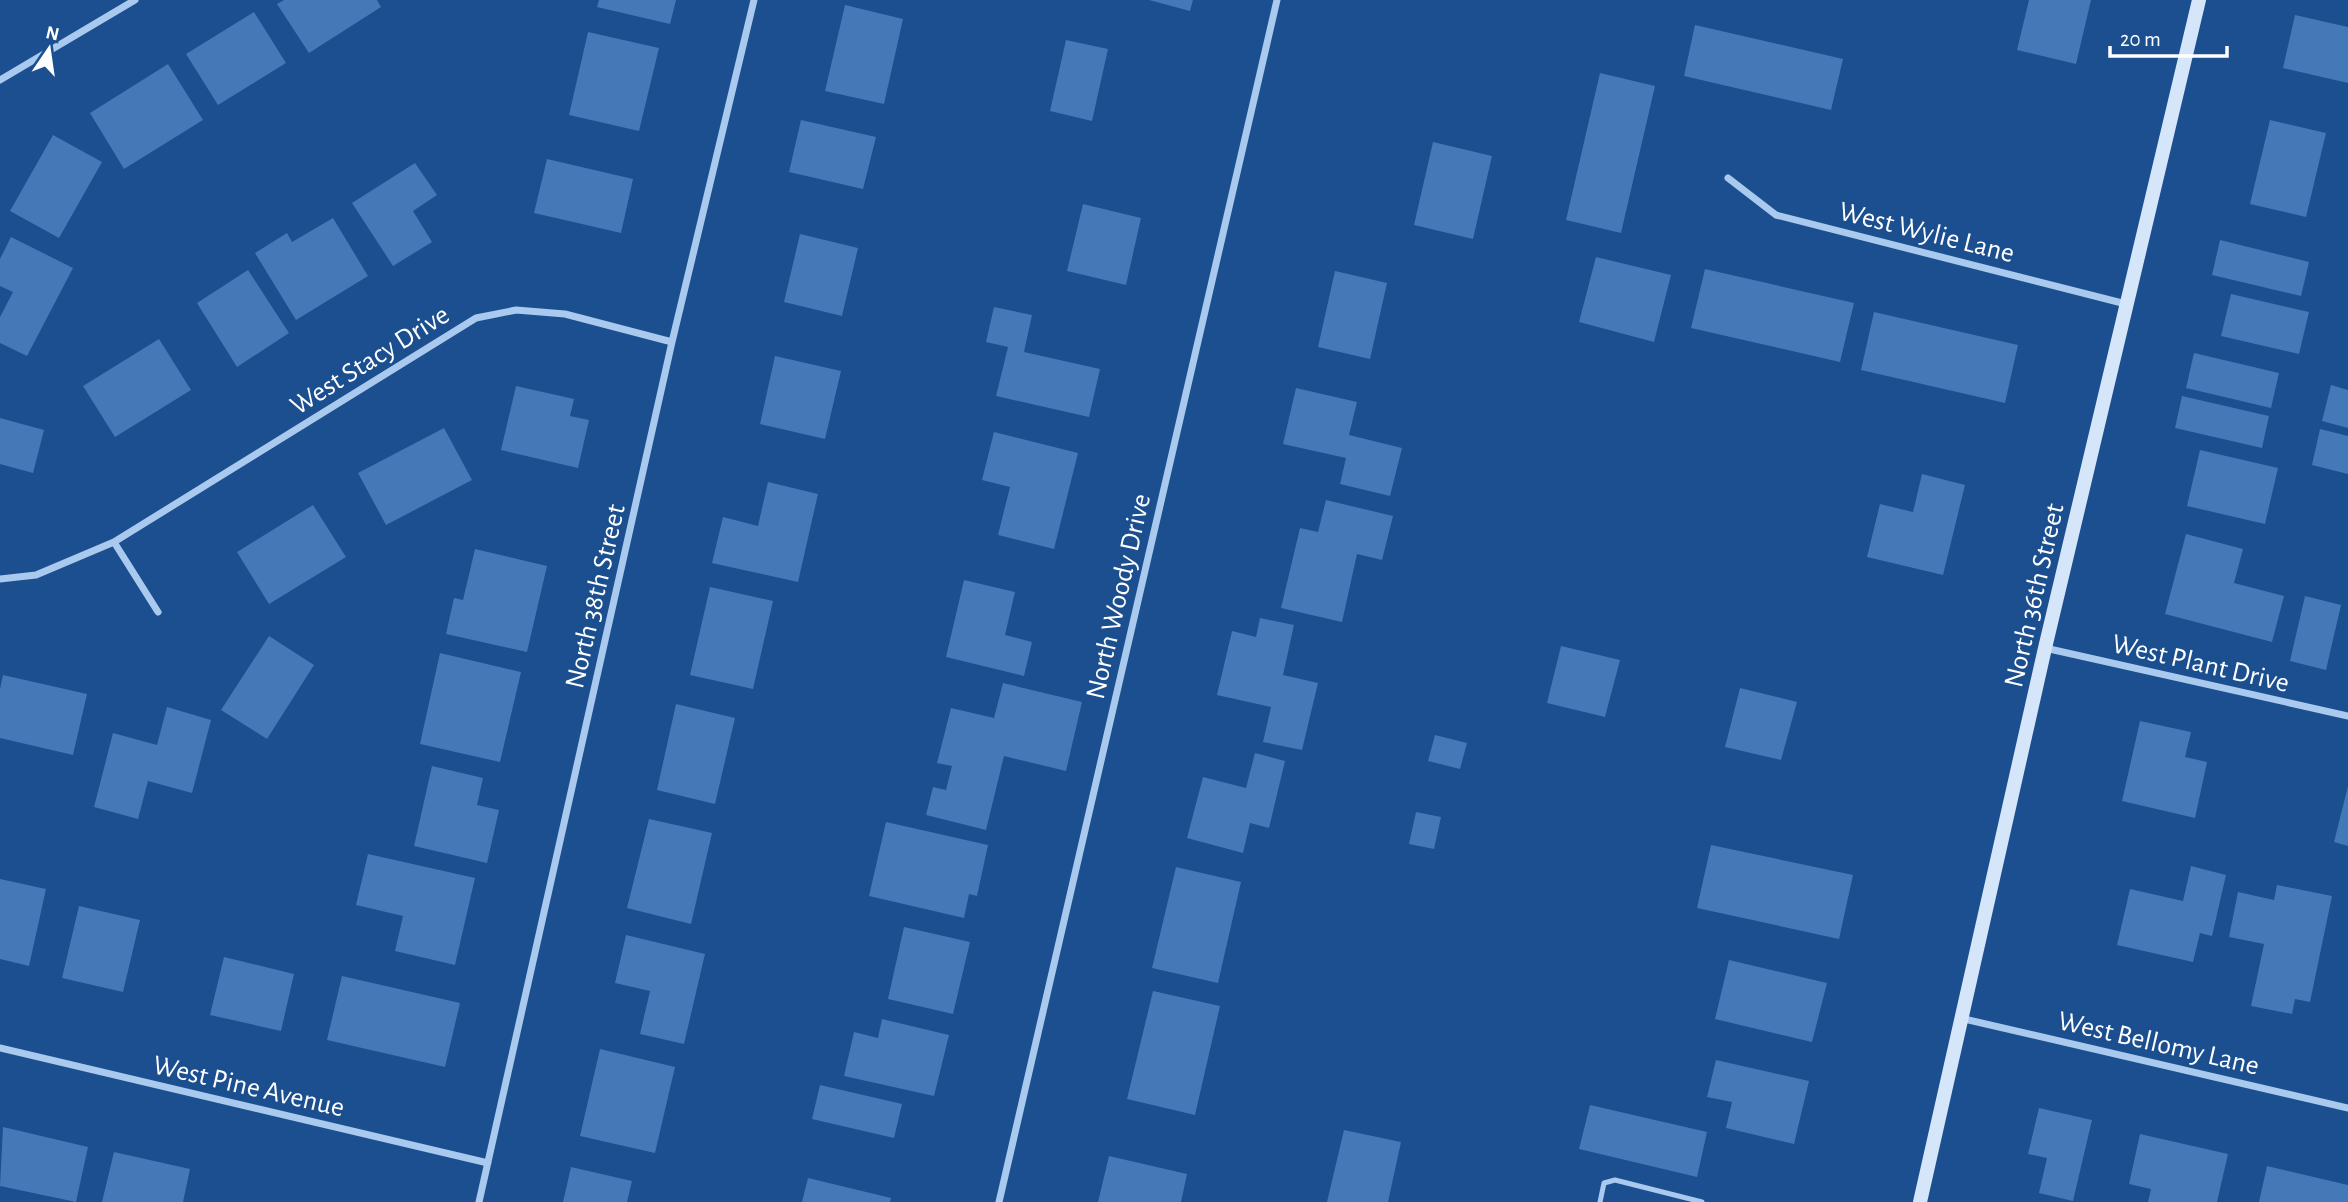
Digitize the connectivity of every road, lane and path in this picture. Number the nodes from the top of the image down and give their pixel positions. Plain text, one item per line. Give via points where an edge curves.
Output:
1 (135, 0) edge
2 (754, 0) edge
3 (1277, 0) edge
4 (2199, 0) edge
5 (0, 80) edge
6 (1728, 178) dead end
7 (2126, 304) junction
8 (672, 342) junction
9 (114, 542) junction
10 (0, 579) edge
11 (158, 612) dead end
12 (2045, 648) junction
13 (2348, 716) edge
14 (1960, 1018) junction
15 (0, 1048) edge
16 (2348, 1108) edge
17 (488, 1163) junction
18 (479, 1202) edge
19 (999, 1202) edge
20 (1600, 1202) edge
21 (1702, 1202) edge
22 (1920, 1202) edge

1 - 5 street
2 - 8 street, North 38th Street
3 - 19 street, North Woody Drive
4 - 7 street, North 36th Street
6 - 7 street, West Wylie Lane via 1776,215
7 - 12 street, North 36th Street
8 - 9 street, West Stacy Drive via 565,314 516,310 476,318
8 - 17 street, North 38th Street
9 - 10 street, West Stacy Drive via 36,575
9 - 11 street
12 - 13 street, West Plant Drive
12 - 14 street, North 36th Street
14 - 16 street, West Bellomy Lane
14 - 22 street, North 36th Street
15 - 17 street, West Pine Avenue
17 - 18 street, North 38th Street
20 - 21 lane via 1604,1184 1615,1180

